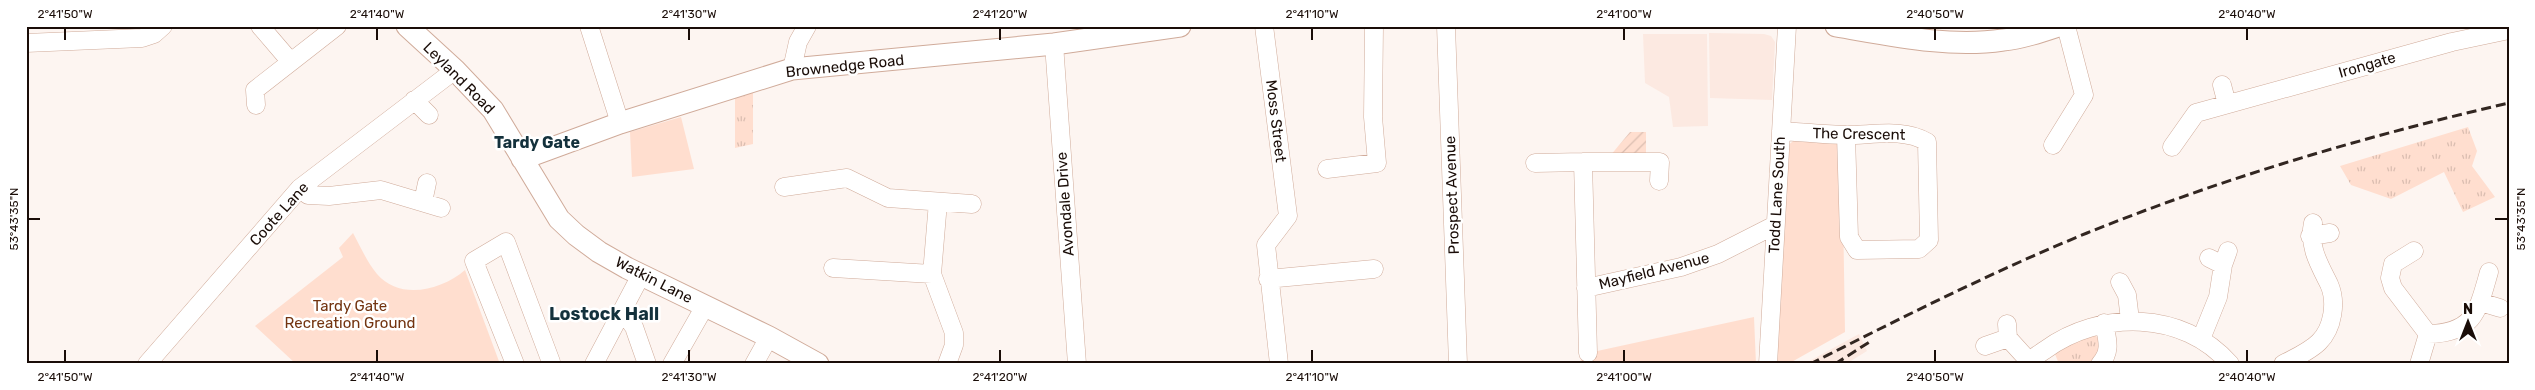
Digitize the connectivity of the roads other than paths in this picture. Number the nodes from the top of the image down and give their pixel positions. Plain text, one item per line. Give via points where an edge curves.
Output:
1 (163, 26) edge
2 (260, 26) edge
3 (337, 26) edge
4 (589, 26) edge
5 (807, 26) edge
6 (1180, 26) edge
7 (1264, 26) edge
8 (1374, 26) edge
9 (1446, 26) edge
10 (1787, 26) edge
11 (1836, 26) edge
12 (2058, 26) edge
13 (2066, 26) edge
14 (412, 28) edge
15 (2509, 30) edge
16 (26, 43) edge
17 (1054, 44) junction
18 (290, 61) junction
19 (792, 69) junction
20 (455, 70) junction
21 (2222, 86) dead end
22 (414, 100) junction
23 (2227, 104) junction
24 (256, 105) dead end
25 (429, 115) dead end
26 (620, 123) junction
27 (1781, 131) junction
28 (1846, 135) junction
29 (2053, 144) dead end
30 (2172, 147) dead end
31 (522, 159) junction
32 (1583, 162) junction
33 (1535, 163) dead end
34 (1326, 169) dead end
35 (1659, 181) dead end
36 (427, 184) dead end
37 (784, 187) dead end
38 (300, 188) junction
39 (423, 202) junction
40 (938, 202) junction
41 (972, 204) dead end
42 (441, 208) dead end
43 (1775, 226) junction
44 (2330, 234) dead end
45 (2414, 251) dead end
46 (2220, 258) dead end
47 (833, 268) dead end
48 (1374, 269) dead end
49 (2489, 272) dead end
50 (932, 274) junction
51 (641, 275) junction
52 (2117, 278) dead end
53 (1268, 279) junction
54 (1586, 288) junction
55 (2480, 302) junction
56 (2500, 308) dead end
57 (622, 310) junction
58 (702, 312) junction
59 (2130, 320) junction
60 (2104, 323) junction
61 (2428, 334) junction
62 (769, 337) junction
63 (2200, 339) junction
64 (1984, 346) dead end
65 (596, 351) edge
66 (1588, 353) dead end
67 (2037, 360) edge
68 (147, 364) edge
69 (516, 364) edge
70 (550, 364) edge
71 (647, 364) edge
72 (672, 364) edge
73 (754, 364) edge
74 (818, 364) edge
75 (947, 364) edge
76 (1076, 364) edge
77 (1279, 364) edge
78 (1458, 364) edge
79 (1768, 364) edge
80 (2100, 364) edge
81 (2230, 364) edge
82 (2283, 364) edge
83 (2419, 364) edge

1 - 16 street via 142,38
2 - 18 street
3 - 18 street
4 - 26 street
5 - 19 street via 798,42
6 - 17 main road, Brownedge Road
7 - 53 street, Moss Street via 1288,216 1266,245
8 - 34 street via 1373,117 1377,163
9 - 78 street, Prospect Avenue
10 - 27 street, Todd Lane South
11 - 12 main road via 1908,37 1978,42 2020,38
13 - 29 street via 2084,95
14 - 20 main road, Leyland Road
15 - 23 street, Irongate via 2444,44
17 - 19 main road, Brownedge Road
17 - 76 street, Avondale Drive
18 - 24 street via 255,90
19 - 26 main road, Brownedge Road
20 - 22 street, Coote Lane
20 - 31 main road, Leyland Road via 493,110
21 - 23 street
22 - 25 street
22 - 38 street, Coote Lane
23 - 30 street, Irongate via 2196,113
26 - 31 main road, Brownedge Road
27 - 28 street, The Crescent
27 - 43 street, Todd Lane South
28 - 28 street, The Crescent via 1909,135 1927,142 1929,240 1919,249 1857,250 1849,237
31 - 51 main road, Watkin Lane via 567,227 599,252
32 - 33 street
32 - 35 street via 1660,162
32 - 54 street
36 - 39 street
37 - 40 street via 847,178 888,198
38 - 39 street via 308,195 329,196 381,190
38 - 68 street, Coote Lane
39 - 42 street
40 - 41 street
40 - 50 street
43 - 54 street, Mayfield Avenue via 1697,262
43 - 79 street, Todd Lane South
44 - 82 street via 2312,229 2317,260 2334,301 2328,328 2319,342
45 - 61 street via 2393,264 2390,278 2393,288
46 - 63 street via 2218,297
47 - 50 street
48 - 53 street
49 - 55 street
50 - 75 street via 954,333 954,345
51 - 57 street
51 - 58 main road, Watkin Lane
52 - 59 street via 2127,295
53 - 77 street
54 - 66 street
55 - 56 street
55 - 61 street via 2478,310 2466,324 2446,334
57 - 65 street
57 - 71 street via 634,328
58 - 62 main road, Watkin Lane
58 - 72 street
59 - 60 street
59 - 63 street via 2166,326
60 - 67 street via 2059,340
60 - 80 street via 2107,356
61 - 83 street
62 - 73 street
62 - 74 main road, Watkin Lane
63 - 81 street
64 - 67 street via 2008,331
69 - 70 street via 474,261 506,242

